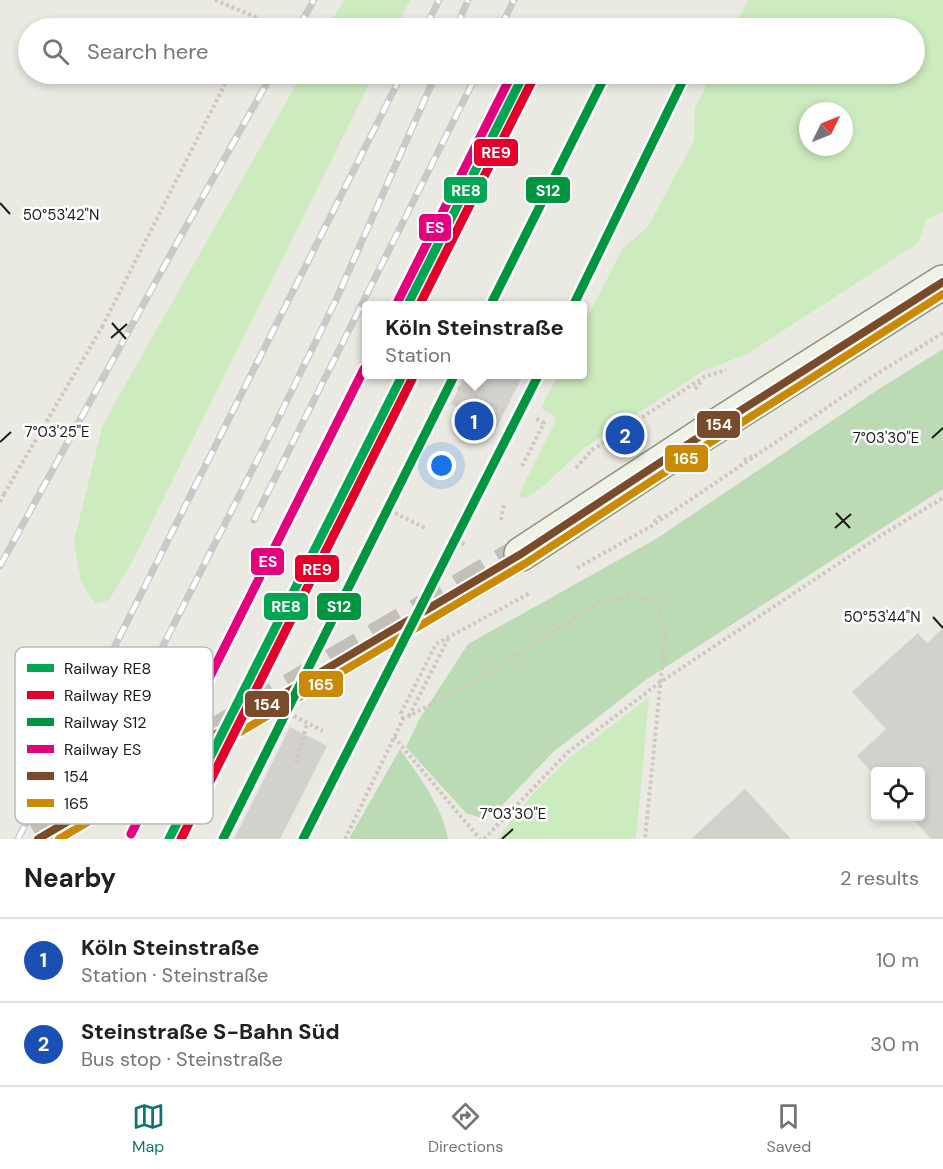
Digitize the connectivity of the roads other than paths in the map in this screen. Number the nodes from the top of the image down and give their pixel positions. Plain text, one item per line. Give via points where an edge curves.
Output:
1 (943, 282) edge
2 (521, 554) tunnel mouth

1 - 2 main road

